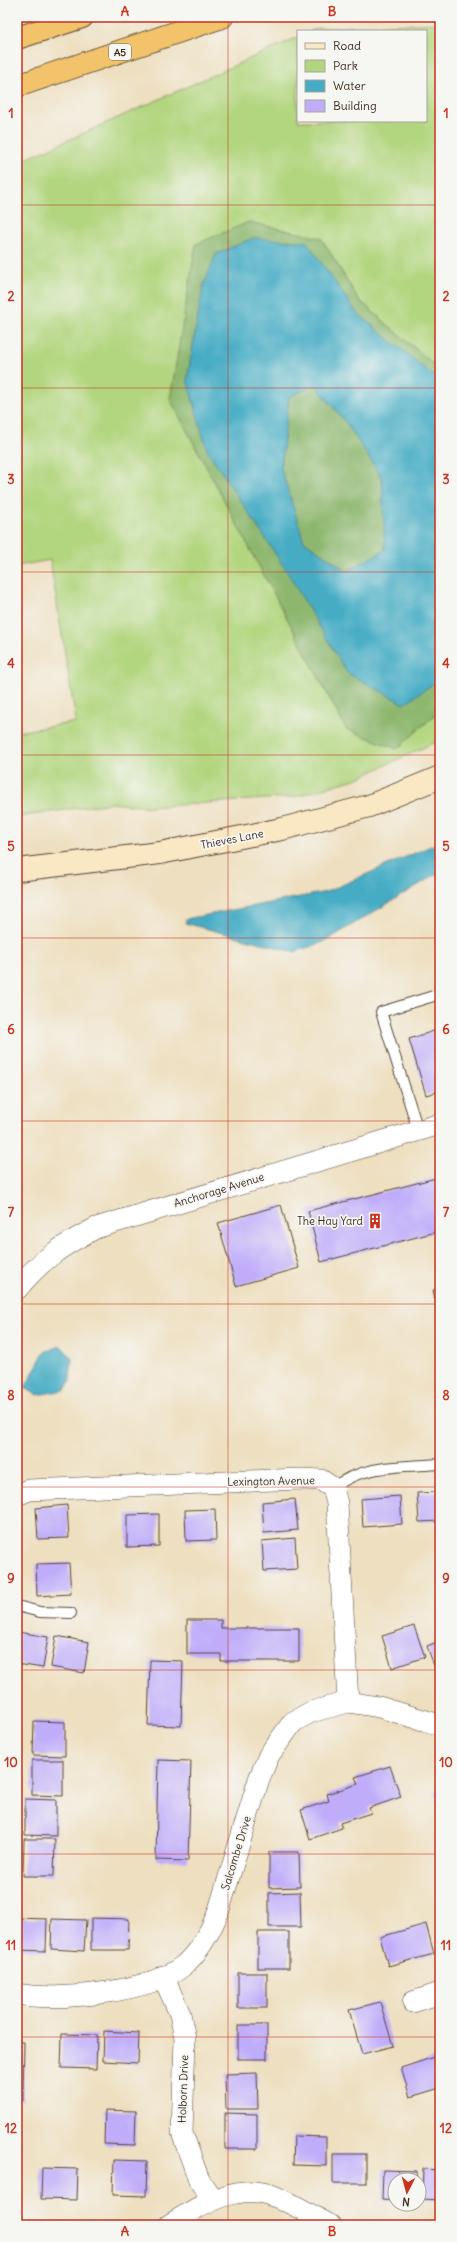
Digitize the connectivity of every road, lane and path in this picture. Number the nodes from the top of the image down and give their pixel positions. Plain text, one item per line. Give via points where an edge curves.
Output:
1 (82, 17) edge
2 (222, 17) edge
3 (17, 38) edge
4 (17, 86) edge
5 (440, 777) edge
6 (17, 870) edge
7 (440, 994) edge
8 (440, 1124) edge
9 (418, 1130) junction
10 (17, 1289) edge
11 (440, 1464) edge
12 (333, 1488) junction
13 (17, 1495) edge
14 (17, 1606) edge
15 (71, 1613) dead end
16 (348, 1702) junction
17 (440, 1725) edge
18 (163, 1976) junction
19 (440, 1993) edge
20 (17, 1994) edge
21 (413, 2002) dead end
22 (212, 2199) junction
23 (169, 2225) edge
24 (330, 2225) edge

1 - 3 highway
2 - 4 highway, A5
5 - 6 main road, Thieves Lane via 368,806 282,829 160,853
7 - 9 lane via 381,1012
8 - 9 street, Anchorage Avenue
9 - 10 street, Anchorage Avenue via 96,1228 51,1253 35,1267
11 - 12 lane via 375,1469 344,1479
12 - 13 street, Lexington Avenue via 320,1480 301,1479 29,1490
12 - 16 street via 337,1503
14 - 15 lane via 40,1612
16 - 17 street, Salcombe Drive via 379,1707
16 - 18 street, Salcombe Drive via 311,1712 293,1722 269,1756 259,1779 218,1913 210,1931 182,1966
18 - 20 street, Salcombe Drive via 141,1985 57,1998 33,1998
18 - 22 street, Holborn Drive via 180,2014 185,2038 182,2133 198,2180
19 - 21 street
22 - 23 street
22 - 24 street via 238,2192 258,2192 276,2196

